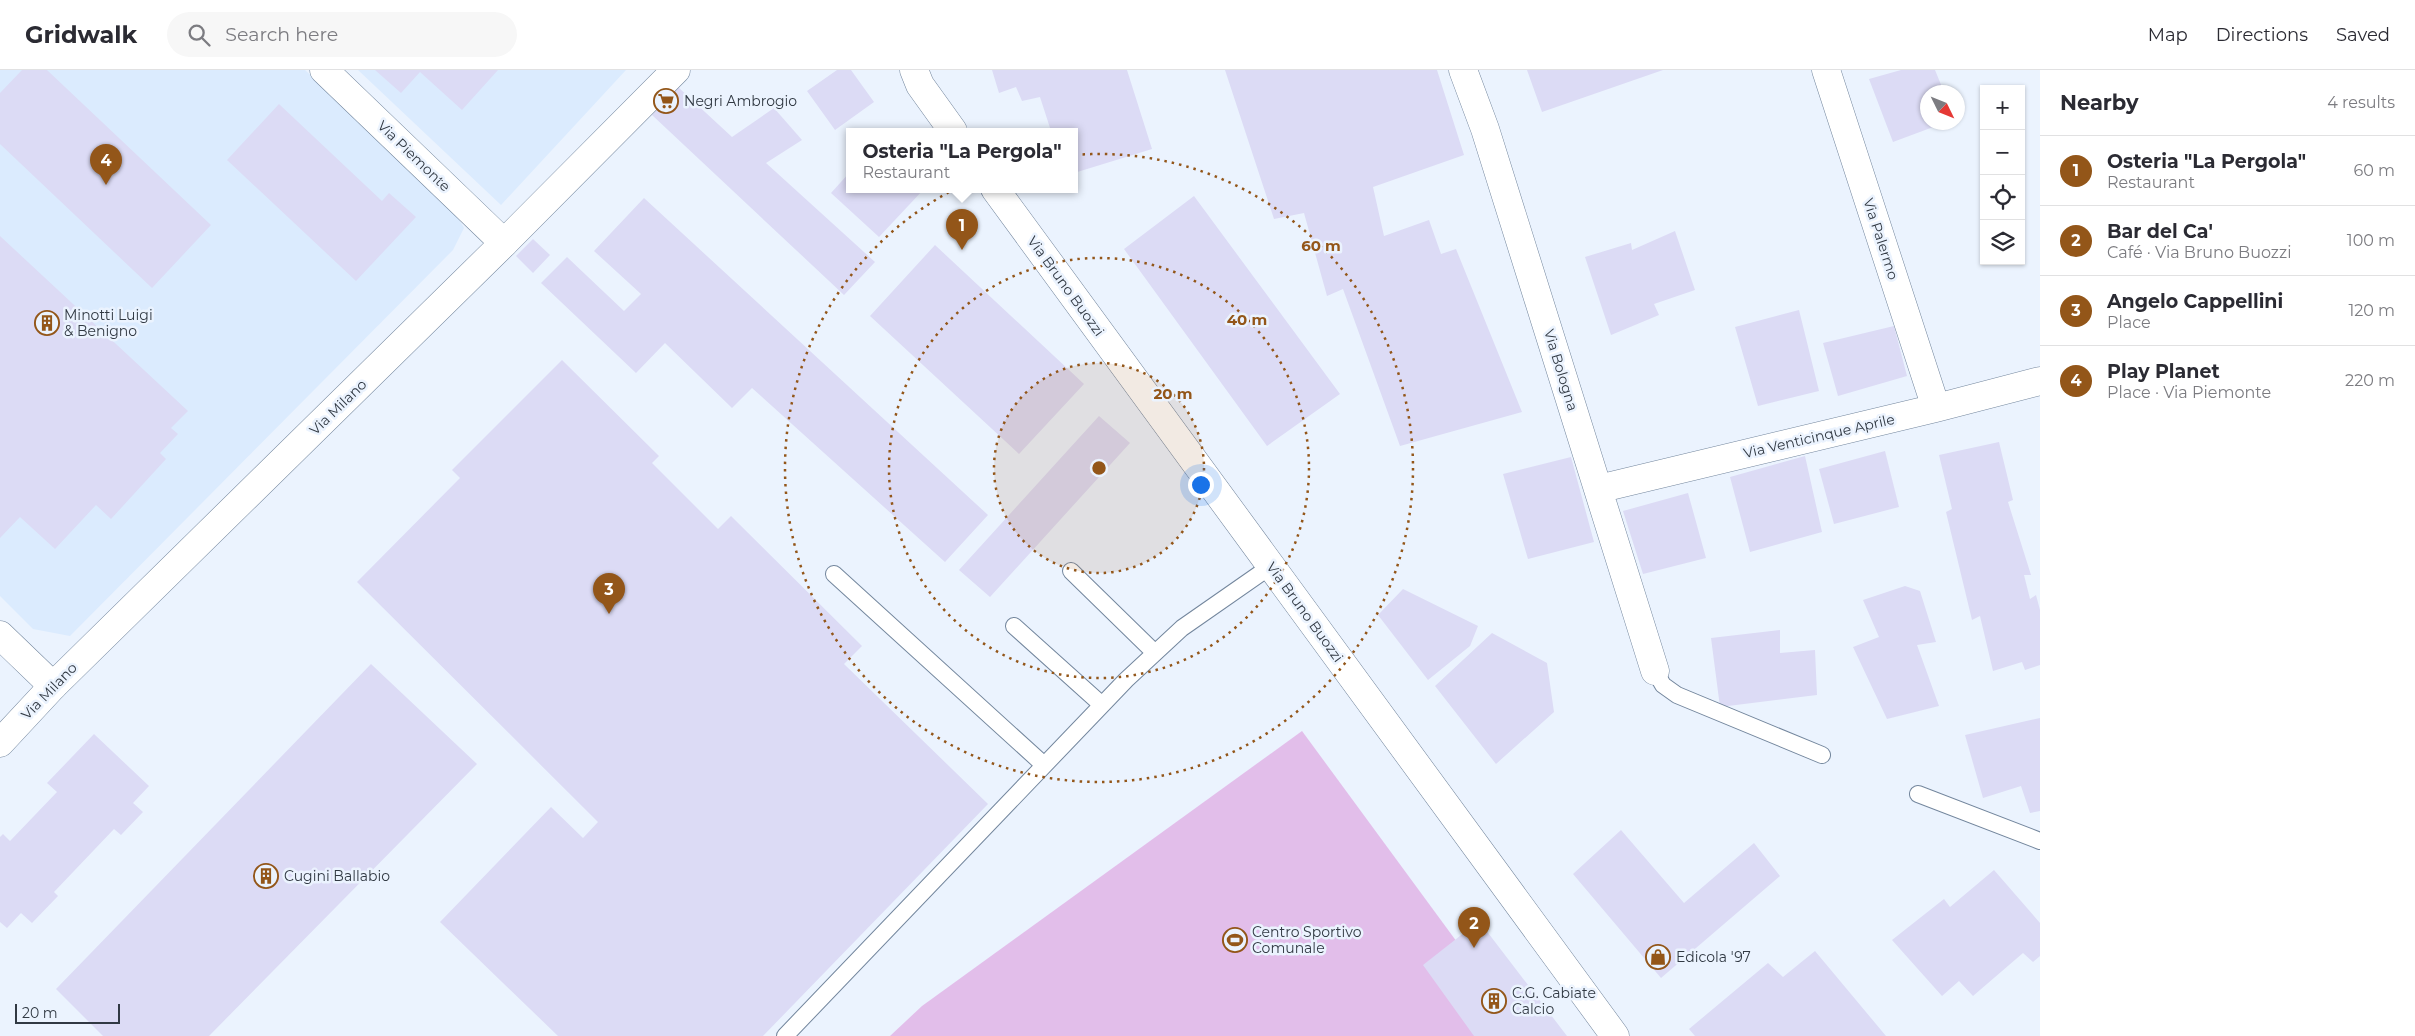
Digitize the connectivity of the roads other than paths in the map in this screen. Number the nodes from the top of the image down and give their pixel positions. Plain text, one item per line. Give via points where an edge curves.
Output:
1 (324, 70) edge
2 (676, 70) edge
3 (1464, 70) edge
4 (1826, 70) edge
5 (911, 75) edge
6 (951, 128) edge
7 (998, 193) edge
8 (504, 243) junction
9 (2040, 381) edge
10 (1936, 408) junction
11 (1598, 489) junction
12 (1271, 566) junction
13 (1071, 571) dead end
14 (834, 574) dead end
15 (1014, 626) dead end
16 (0, 635) edge
17 (1155, 652) junction
18 (1655, 671) joint
19 (52, 686) junction
20 (1102, 705) junction
21 (0, 743) edge
22 (1822, 755) dead end
23 (1044, 765) junction
24 (1918, 794) dead end
25 (2040, 841) edge
26 (785, 1036) edge
27 (1615, 1036) edge

1 - 8 street, Via Piemonte
2 - 8 street, Via Milano
3 - 11 street, Via Bologna
4 - 10 street, Via Palermo
5 - 6 street
7 - 12 street, Via Bruno Buozzi
8 - 19 street, Via Milano
9 - 10 street, Via Venticinque Aprile
10 - 11 street, Via Venticinque Aprile
11 - 18 street, Via Bologna
12 - 17 lane via 1182,628
12 - 27 street, Via Bruno Buozzi
13 - 17 lane
14 - 23 lane
15 - 20 lane
16 - 19 street
17 - 20 lane
18 - 22 lane via 1663,685 1677,695
19 - 21 street, Via Milano
20 - 23 lane
23 - 26 lane
24 - 25 lane

